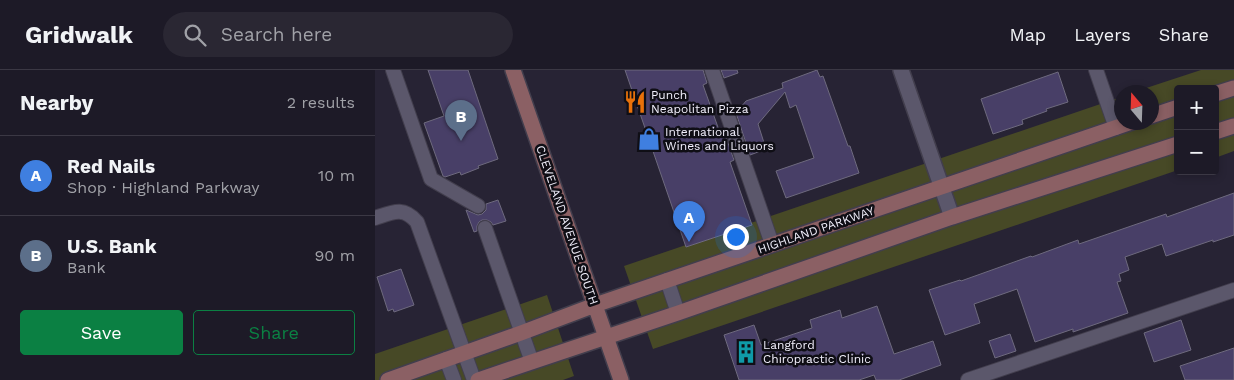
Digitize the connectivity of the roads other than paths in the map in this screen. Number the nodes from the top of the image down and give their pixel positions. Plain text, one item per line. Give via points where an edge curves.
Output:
1 (393, 70) edge
2 (513, 70) edge
3 (712, 70) edge
4 (901, 70) edge
5 (1096, 70) edge
6 (1234, 88) edge
7 (1219, 93) edge
8 (1174, 108) edge
9 (1159, 113) edge
10 (1114, 122) edge
11 (1234, 126) edge
12 (1114, 129) edge
13 (1219, 131) edge
14 (1174, 145) edge
15 (942, 187) junction
16 (478, 206) dead end
17 (952, 217) junction
18 (375, 218) edge
19 (485, 228) dead end
20 (772, 244) junction
21 (667, 280) junction
22 (1234, 290) edge
23 (595, 305) junction
24 (678, 313) junction
25 (521, 333) junction
26 (607, 338) junction
27 (464, 353) junction
28 (447, 359) junction
29 (531, 362) junction
30 (481, 379) edge
31 (388, 380) edge
32 (454, 380) edge
33 (621, 380) edge
34 (968, 380) edge

1 - 16 lane via 431,179
2 - 23 street, CLEVELAND AVENUE SOUTH
3 - 20 lane
4 - 15 street
5 - 10 lane
6 - 7 street
8 - 9 street
11 - 13 street
12 - 15 street, HIGHLAND PARKWAY
14 - 17 street
15 - 17 street
15 - 20 street, HIGHLAND PARKWAY
17 - 24 street
18 - 27 lane via 395,211 410,214 417,222
19 - 25 lane
20 - 21 street, HIGHLAND PARKWAY
21 - 23 street, HIGHLAND PARKWAY
21 - 24 lane
22 - 34 lane
23 - 25 street, HIGHLAND PARKWAY
23 - 26 street, CLEVELAND AVENUE SOUTH
24 - 26 street
25 - 27 street, HIGHLAND PARKWAY
25 - 29 lane
26 - 29 street
26 - 33 street, CLEVELAND AVENUE SOUTH
27 - 28 street, HIGHLAND PARKWAY
27 - 30 lane
28 - 31 street, HIGHLAND PARKWAY
28 - 32 lane
29 - 30 street

